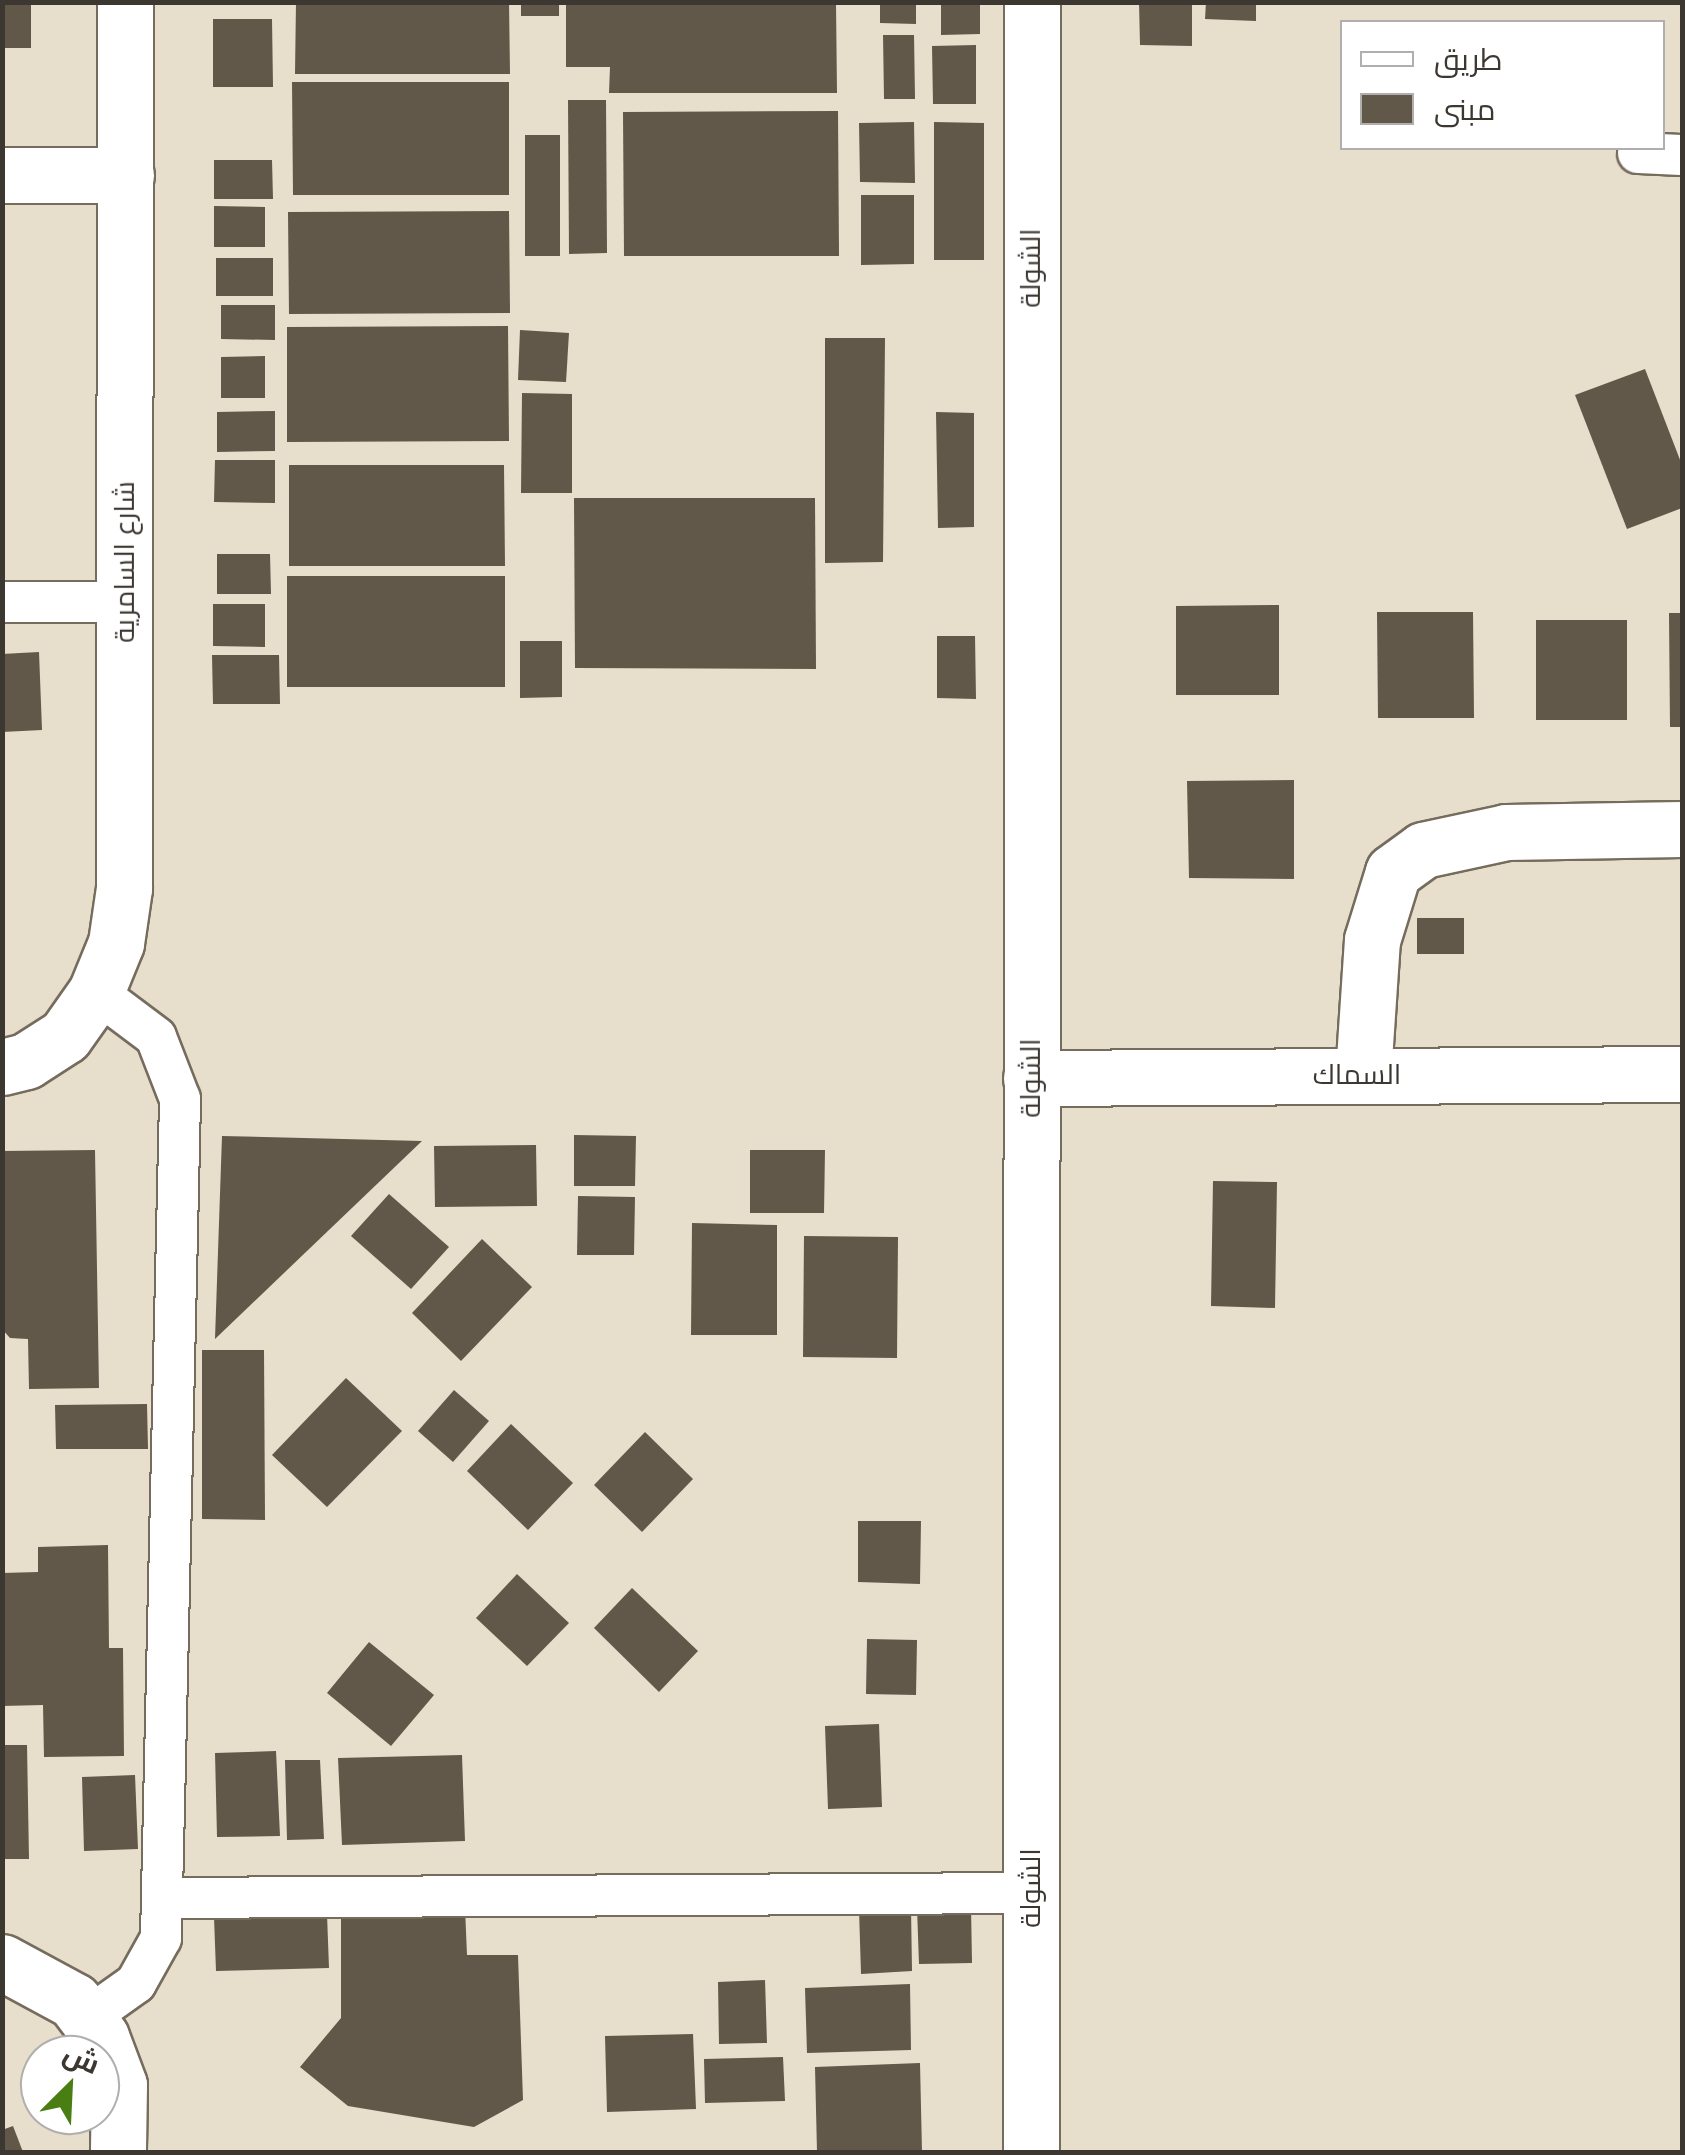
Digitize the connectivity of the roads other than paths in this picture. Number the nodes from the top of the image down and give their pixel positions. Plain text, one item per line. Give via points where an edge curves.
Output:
1 (125, 2) edge
2 (1032, 2) edge
3 (1638, 153) dead end
4 (1682, 155) edge
5 (2, 175) edge
6 (126, 175) junction
7 (2, 602) edge
8 (124, 602) junction
9 (1682, 829) edge
10 (96, 992) junction
11 (2, 1066) edge
12 (1682, 1074) edge
13 (1363, 1075) junction
14 (1031, 1078) junction
15 (1030, 1893) junction
16 (163, 1898) junction
17 (2, 1962) edge
18 (86, 2018) junction
19 (118, 2152) edge
20 (1031, 2152) edge

1 - 6 street, شارع السامرية
2 - 14 street, الشولة
3 - 4 lane
5 - 6 street
6 - 8 street, شارع السامرية
7 - 8 lane
8 - 10 street, شارع السامرية via 124,888 116,943
9 - 13 street via 1506,832 1423,850 1392,872 1372,940
10 - 11 street, شارع السامرية via 65,1036 26,1061
10 - 16 lane via 156,1037 180,1100
12 - 13 street, السماك
13 - 14 street, السماك
14 - 15 street, الشولة
15 - 16 lane
15 - 20 street, الشولة
16 - 18 lane via 161,1938 136,1983
17 - 18 street via 34,1974
18 - 19 street via 120,2085

